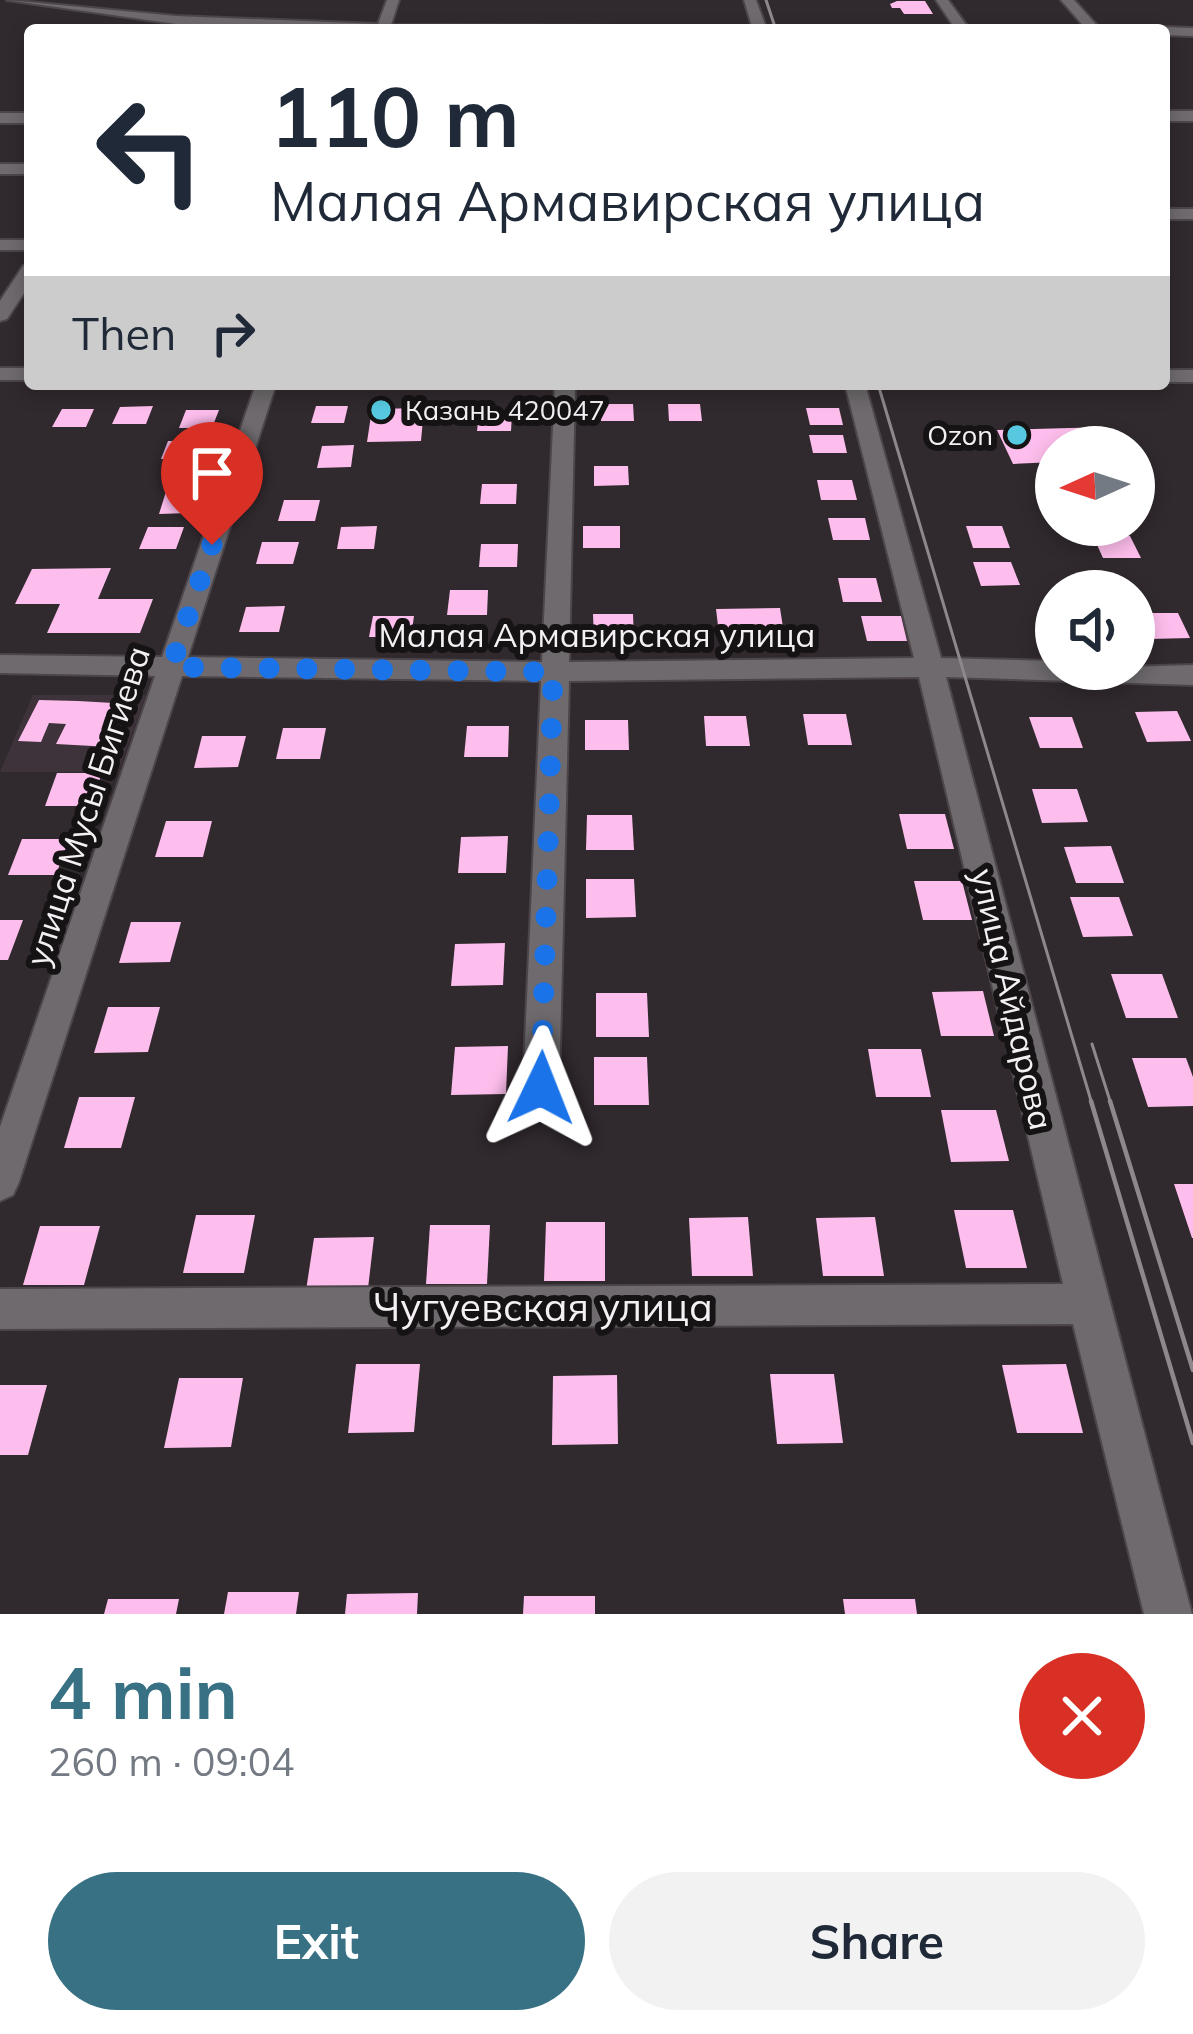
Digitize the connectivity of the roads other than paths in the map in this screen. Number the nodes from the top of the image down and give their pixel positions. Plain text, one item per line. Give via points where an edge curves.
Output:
1 (13, 0) edge
2 (202, 0) edge
3 (1067, 0) edge
4 (148, 17) junction
5 (176, 20) junction
6 (569, 21) edge
7 (131, 24) edge
8 (259, 24) edge
9 (507, 24) edge
10 (1089, 24) edge
11 (24, 279) edge
12 (0, 315) edge
13 (264, 390) edge
14 (565, 390) edge
15 (857, 390) edge
16 (0, 664) edge
17 (171, 667) junction
18 (934, 670) junction
19 (553, 672) junction
20 (1193, 675) edge
21 (541, 1088) dead end
22 (0, 1182) edge
23 (1085, 1304) junction
24 (0, 1309) edge
25 (1168, 1614) edge

1 - 4 street
2 - 5 street
3 - 10 street
4 - 5 street
4 - 7 street
5 - 8 street
6 - 9 street
11 - 12 street
13 - 17 street, улица Мусы Бигиева
14 - 19 street
15 - 18 street, улица Айдарова
16 - 17 street, Малая Армавирская улица
17 - 19 street, Малая Армавирская улица
17 - 22 street, улица Мусы Бигиева
18 - 19 street, Малая Армавирская улица
18 - 20 street, Малая Армавирская улица
18 - 23 street, улица Айдарова
19 - 21 street
23 - 24 street, Чугуевская улица
23 - 25 street, улица Айдарова

